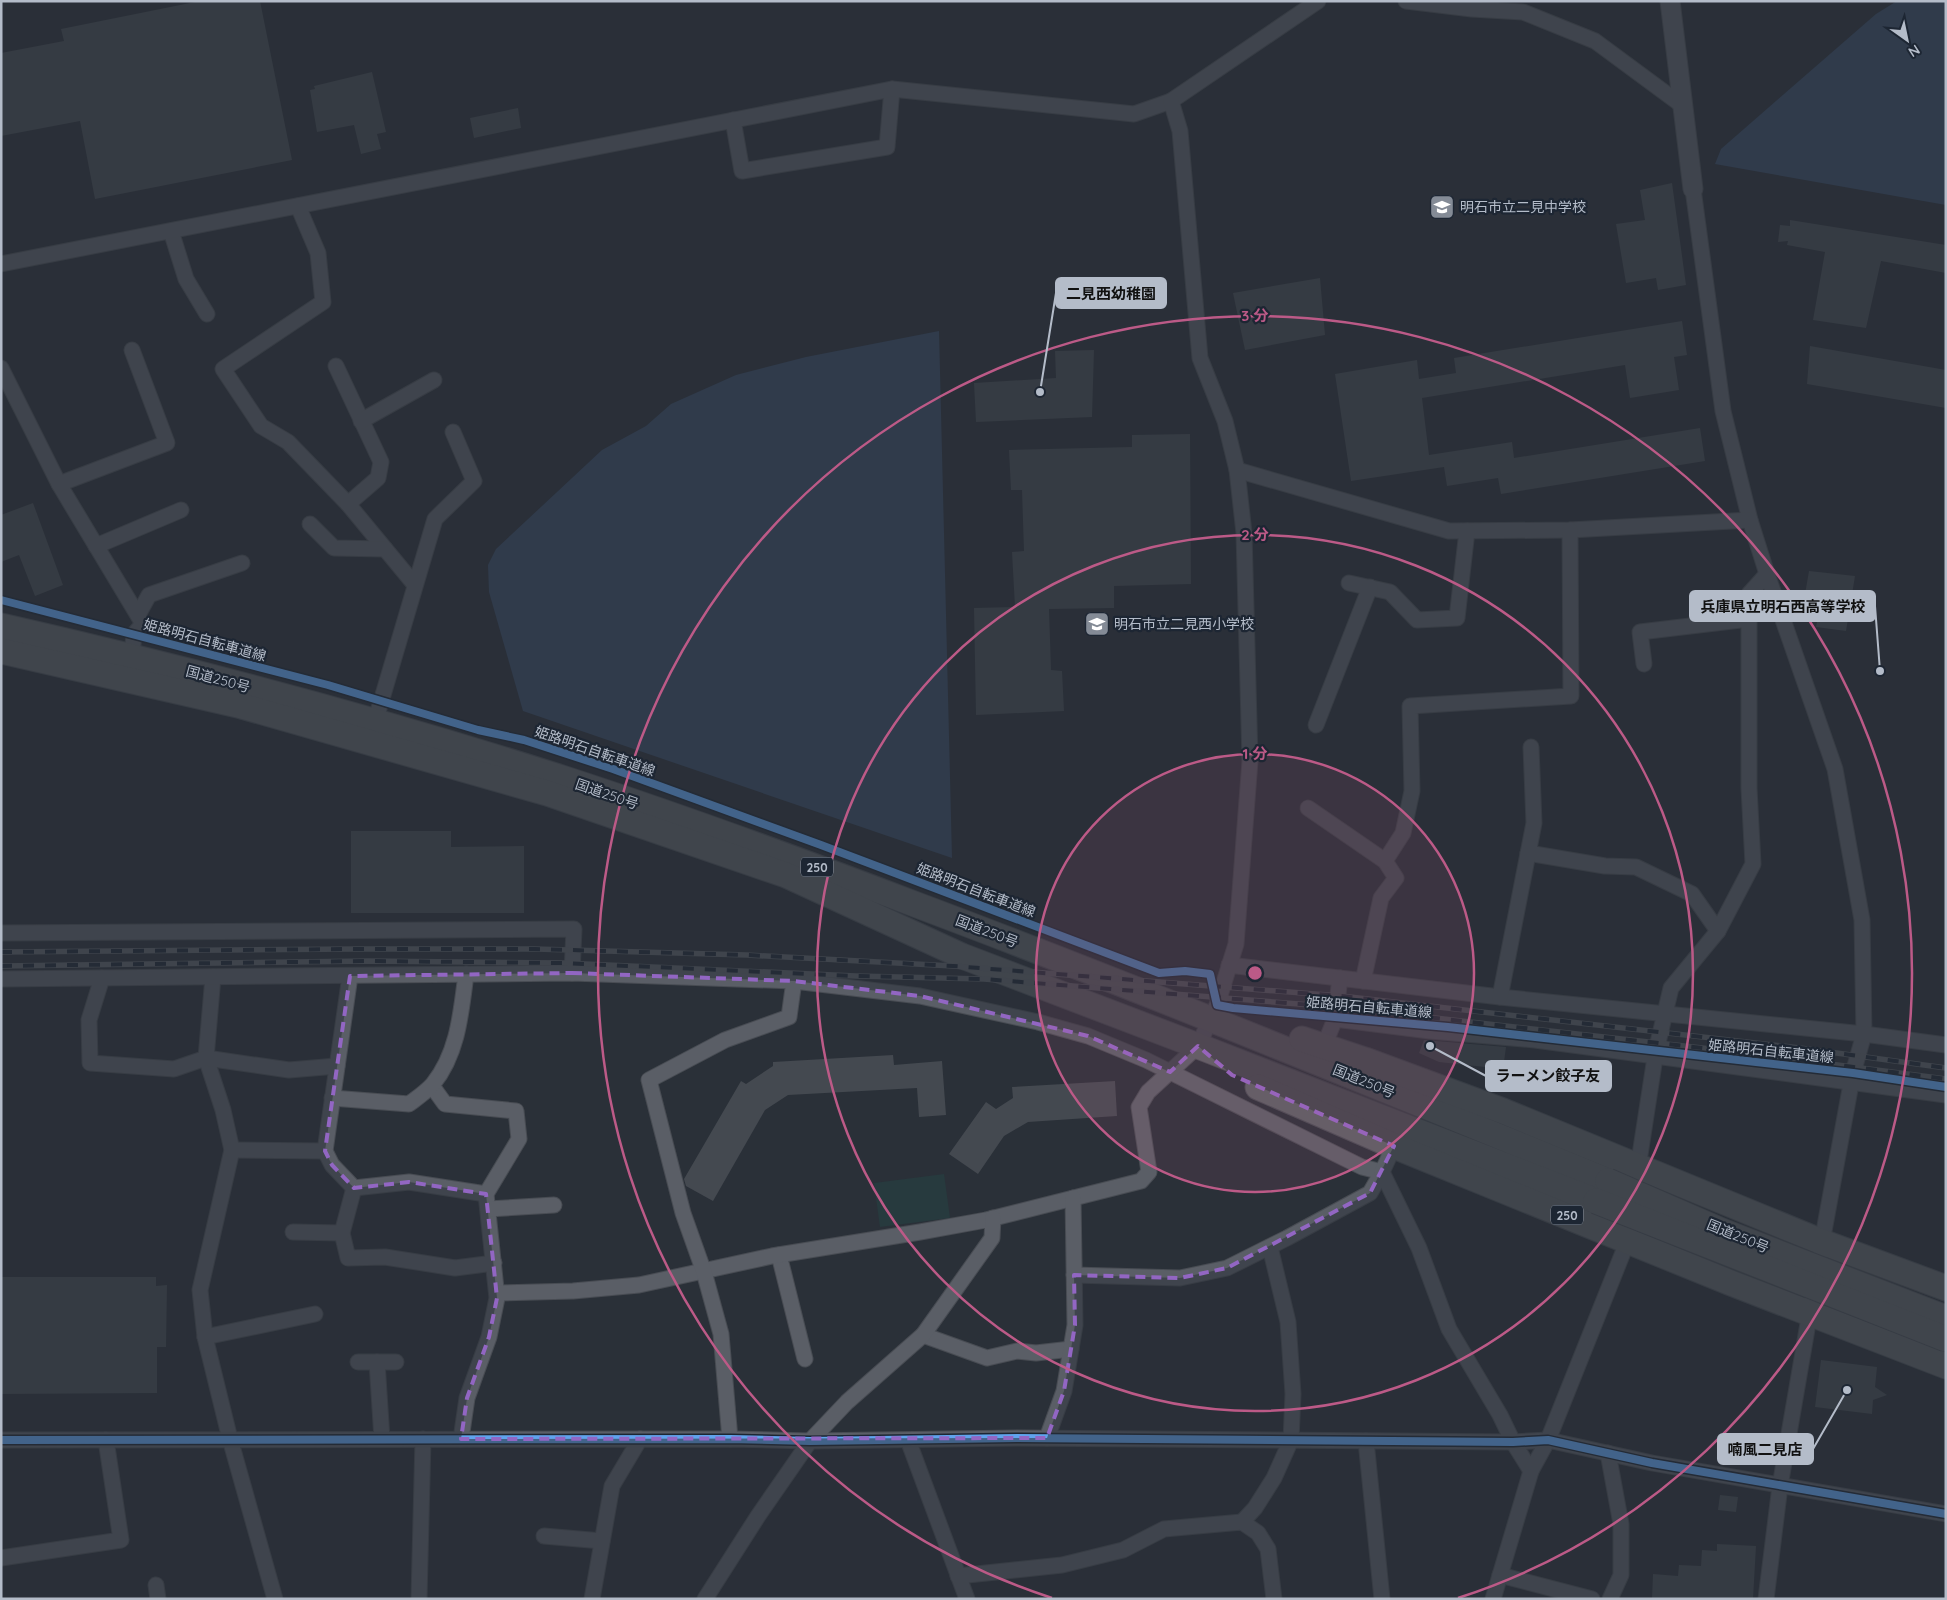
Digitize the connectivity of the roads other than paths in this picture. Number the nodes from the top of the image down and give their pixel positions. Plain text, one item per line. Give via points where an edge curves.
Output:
1 (1318, 1) edge
2 (1406, 1) edge
3 (1670, 1) edge
4 (1473, 5) edge
5 (892, 89) junction
6 (1171, 100) junction
7 (1683, 106) junction
8 (734, 120) junction
9 (1693, 189) joint
10 (298, 206) junction
11 (171, 231) junction
12 (1, 264) edge
13 (207, 314) dead end
14 (132, 350) dead end
15 (336, 366) dead end
16 (1, 368) edge
17 (434, 380) dead end
18 (361, 420) junction
19 (453, 432) dead end
20 (1237, 470) junction
21 (59, 484) junction
22 (348, 504) junction
23 (182, 510) dead end
24 (1750, 520) junction
25 (310, 524) dead end
26 (1467, 530) junction
27 (1570, 530) junction
28 (96, 546) junction
29 (385, 549) junction
30 (242, 562) dead end
31 (1767, 574) junction
32 (1349, 583) dead end
33 (415, 585) junction
34 (1370, 588) junction
35 (138, 615) junction
36 (1749, 619) junction
37 (1, 626) edge
38 (1, 651) edge
39 (132, 656) junction
40 (1644, 664) dead end
41 (375, 722) junction
42 (1316, 725) dead end
43 (1530, 747) dead end
44 (1308, 808) dead end
45 (1528, 853) junction
46 (1385, 861) junction
47 (1718, 931) junction
48 (1, 933) edge
49 (1230, 965) junction
50 (466, 974) junction
51 (572, 974) junction
52 (350, 976) junction
53 (213, 977) junction
54 (102, 978) junction
55 (1340, 978) junction
56 (1, 979) edge
57 (794, 981) junction
58 (1363, 981) junction
59 (1500, 997) junction
60 (1665, 1014) junction
61 (1209, 1019) junction
62 (1334, 1019) junction
63 (1864, 1034) junction
64 (1271, 1042) junction
65 (1946, 1045) edge
66 (1198, 1046) junction
67 (1324, 1046) junction
68 (1657, 1056) junction
69 (206, 1058) junction
70 (337, 1066) junction
71 (1170, 1072) junction
72 (1853, 1082) junction
73 (432, 1086) junction
74 (1946, 1095) edge
75 (332, 1098) junction
76 (1394, 1146) junction
77 (232, 1150) junction
78 (325, 1151) junction
79 (1638, 1166) junction
80 (1382, 1172) junction
81 (354, 1188) junction
82 (1602, 1191) junction
83 (1073, 1198) junction
84 (487, 1201) junction
85 (554, 1205) dead end
86 (993, 1218) junction
87 (293, 1232) dead end
88 (342, 1233) junction
89 (1628, 1240) junction
90 (1822, 1242) junction
91 (1270, 1247) junction
92 (779, 1255) junction
93 (494, 1263) junction
94 (704, 1272) junction
95 (1074, 1275) junction
96 (1946, 1288) edge
97 (497, 1293) junction
98 (1811, 1312) junction
99 (315, 1314) dead end
100 (1946, 1318) edge
101 (206, 1336) junction
102 (923, 1336) junction
103 (1946, 1339) edge
104 (1071, 1349) junction
105 (805, 1359) dead end
106 (358, 1362) dead end
107 (377, 1362) junction
108 (396, 1362) dead end
109 (1946, 1366) edge
110 (1048, 1438) junction
111 (230, 1439) junction
112 (382, 1439) junction
113 (423, 1439) junction
114 (461, 1439) junction
115 (640, 1439) junction
116 (730, 1439) junction
117 (1, 1440) edge
118 (106, 1440) junction
119 (908, 1440) junction
120 (1291, 1440) junction
121 (1548, 1440) junction
122 (810, 1441) junction
123 (1366, 1441) junction
124 (1513, 1442) junction
125 (1608, 1454) junction
126 (1531, 1471) junction
127 (1780, 1486) junction
128 (1946, 1514) edge
129 (1242, 1522) junction
130 (544, 1536) dead end
131 (602, 1541) junction
132 (1, 1558) edge
133 (1500, 1575) junction
134 (958, 1576) junction
135 (1489, 1597) edge
136 (1582, 1598) edge
137 (275, 1599) edge
138 (420, 1599) edge
139 (592, 1599) edge
140 (705, 1599) edge
141 (967, 1599) edge
142 (1274, 1599) edge
143 (1382, 1599) edge
144 (1610, 1599) edge
145 (1766, 1599) edge

1 - 6 street
2 - 4 street
3 - 7 street
4 - 7 street via 1523,12 1594,41
5 - 6 street via 1134,114
5 - 8 street
5 - 8 street via 887,147 742,171
6 - 20 street via 1180,131 1200,358 1225,421
7 - 9 street
8 - 10 street
9 - 24 street via 1723,411
10 - 11 street
10 - 22 street via 318,253 323,302 223,369 261,426 288,442
11 - 12 street
11 - 13 street via 186,279
14 - 21 street via 169,449
15 - 18 street
16 - 21 street
17 - 18 street
18 - 22 street via 380,462 378,478
19 - 33 street via 474,481 435,519
20 - 26 street via 1449,530
20 - 49 street via 1244,533 1250,761 1236,944
21 - 28 street
22 - 29 street
23 - 28 street
24 - 27 street
24 - 31 street
25 - 29 street via 334,548
26 - 27 street
26 - 34 street via 1457,618 1418,620 1390,592
27 - 46 street via 1571,696 1410,706 1412,791 1403,833
28 - 35 street
29 - 33 street
30 - 35 street via 149,595
31 - 36 street via 1749,594
31 - 63 street via 1835,769 1862,920
32 - 34 street
33 - 41 street
34 - 42 street
35 - 39 street via 143,624 134,634
36 - 40 street via 1640,632
36 - 47 street via 1752,864
37 - 39 highway, 国道250号 / 250
38 - 66 highway, 国道250号 / 250 via 238,705 546,792 786,875 962,956
39 - 41 highway, 国道250号 / 250
41 - 61 highway, 国道250号 / 250 via 562,778 794,858
43 - 45 street via 1534,823
44 - 46 street
45 - 47 street via 1606,866 1636,867 1692,894
45 - 59 street
46 - 58 street via 1396,878 1381,898
47 - 60 street via 1671,988
48 - 51 street via 574,929
49 - 55 street
49 - 61 street
50 - 51 street
50 - 52 street
50 - 73 street via 460,1023 447,1064
51 - 57 street
52 - 53 street
52 - 70 street
53 - 54 street
53 - 69 street
54 - 56 street
54 - 69 street via 89,1020 90,1063 174,1069
55 - 58 street
55 - 62 street
57 - 71 street via 920,996 1038,1022 1088,1036
57 - 94 street via 789,1017 725,1040 650,1080 683,1213
58 - 59 street
59 - 60 street
60 - 63 street
60 - 68 street
61 - 64 highway, 国道250号 / 250
61 - 66 street
62 - 67 street
62 - 68 street
63 - 65 street
63 - 72 street
64 - 67 highway via 1296,1037
64 - 82 highway, 国道250号 / 250
66 - 71 street
66 - 76 highway, 250 via 1232,1075
66 - 82 highway, 国道250号 / 250
67 - 79 highway via 1503,1111
68 - 72 street
68 - 79 street
69 - 70 street via 289,1070
69 - 77 street
70 - 75 street
71 - 80 street via 1362,1167
71 - 83 street via 1148,1092 1139,1107 1149,1172 1141,1181
72 - 74 street
72 - 90 street
73 - 75 street via 409,1104
73 - 84 street via 445,1104 516,1111 519,1139
75 - 78 street
76 - 80 street
76 - 89 highway, 250
77 - 78 street
77 - 101 street via 200,1290
78 - 81 street via 332,1165
79 - 89 street
79 - 90 highway
80 - 91 street via 1370,1193
80 - 124 street via 1419,1248 1449,1329
81 - 84 street via 409,1182
81 - 88 street
82 - 100 highway, 国道250号 / 250, bridge via 1722,1231
82 - 103 highway, 国道250号 / 250, bridge
83 - 86 street
83 - 95 street
84 - 85 street
84 - 93 street
86 - 92 street
86 - 102 street via 992,1238
87 - 88 street
88 - 93 street via 348,1258 385,1257 455,1268
89 - 98 highway, 250
89 - 121 street
90 - 96 highway
90 - 98 street
91 - 95 street via 1227,1268 1180,1278
91 - 120 street via 1288,1322 1293,1394
92 - 94 street
92 - 105 street
93 - 97 street
94 - 97 street via 638,1286
94 - 116 street via 721,1334
95 - 104 street via 1075,1325
97 - 114 street via 489,1338 467,1398
98 - 109 highway, 250
98 - 127 street
99 - 101 street
101 - 111 street
102 - 104 street via 987,1358 1017,1351 1036,1353
102 - 122 street via 847,1402
104 - 110 street via 1064,1391
106 - 107 street
107 - 108 street
107 - 112 street
110 - 119 street
110 - 120 street
111 - 112 street
111 - 118 street
111 - 137 street
112 - 113 street
113 - 114 street
113 - 138 street
114 - 115 street
115 - 116 street
115 - 131 street via 612,1486
116 - 122 street
117 - 118 street
118 - 132 street via 121,1540
119 - 122 street
119 - 134 street
120 - 123 street
120 - 129 street via 1274,1478
121 - 124 street
121 - 125 street
121 - 126 street
122 - 140 street
123 - 124 street
123 - 143 street
124 - 126 street
125 - 127 street
125 - 144 street via 1621,1524 1621,1575
126 - 133 street
127 - 128 street
127 - 145 street
129 - 134 street via 1164,1529 1122,1550 1062,1565
129 - 142 street via 1258,1533 1268,1549
130 - 131 street
131 - 139 street
133 - 135 street
133 - 136 street
134 - 141 street

